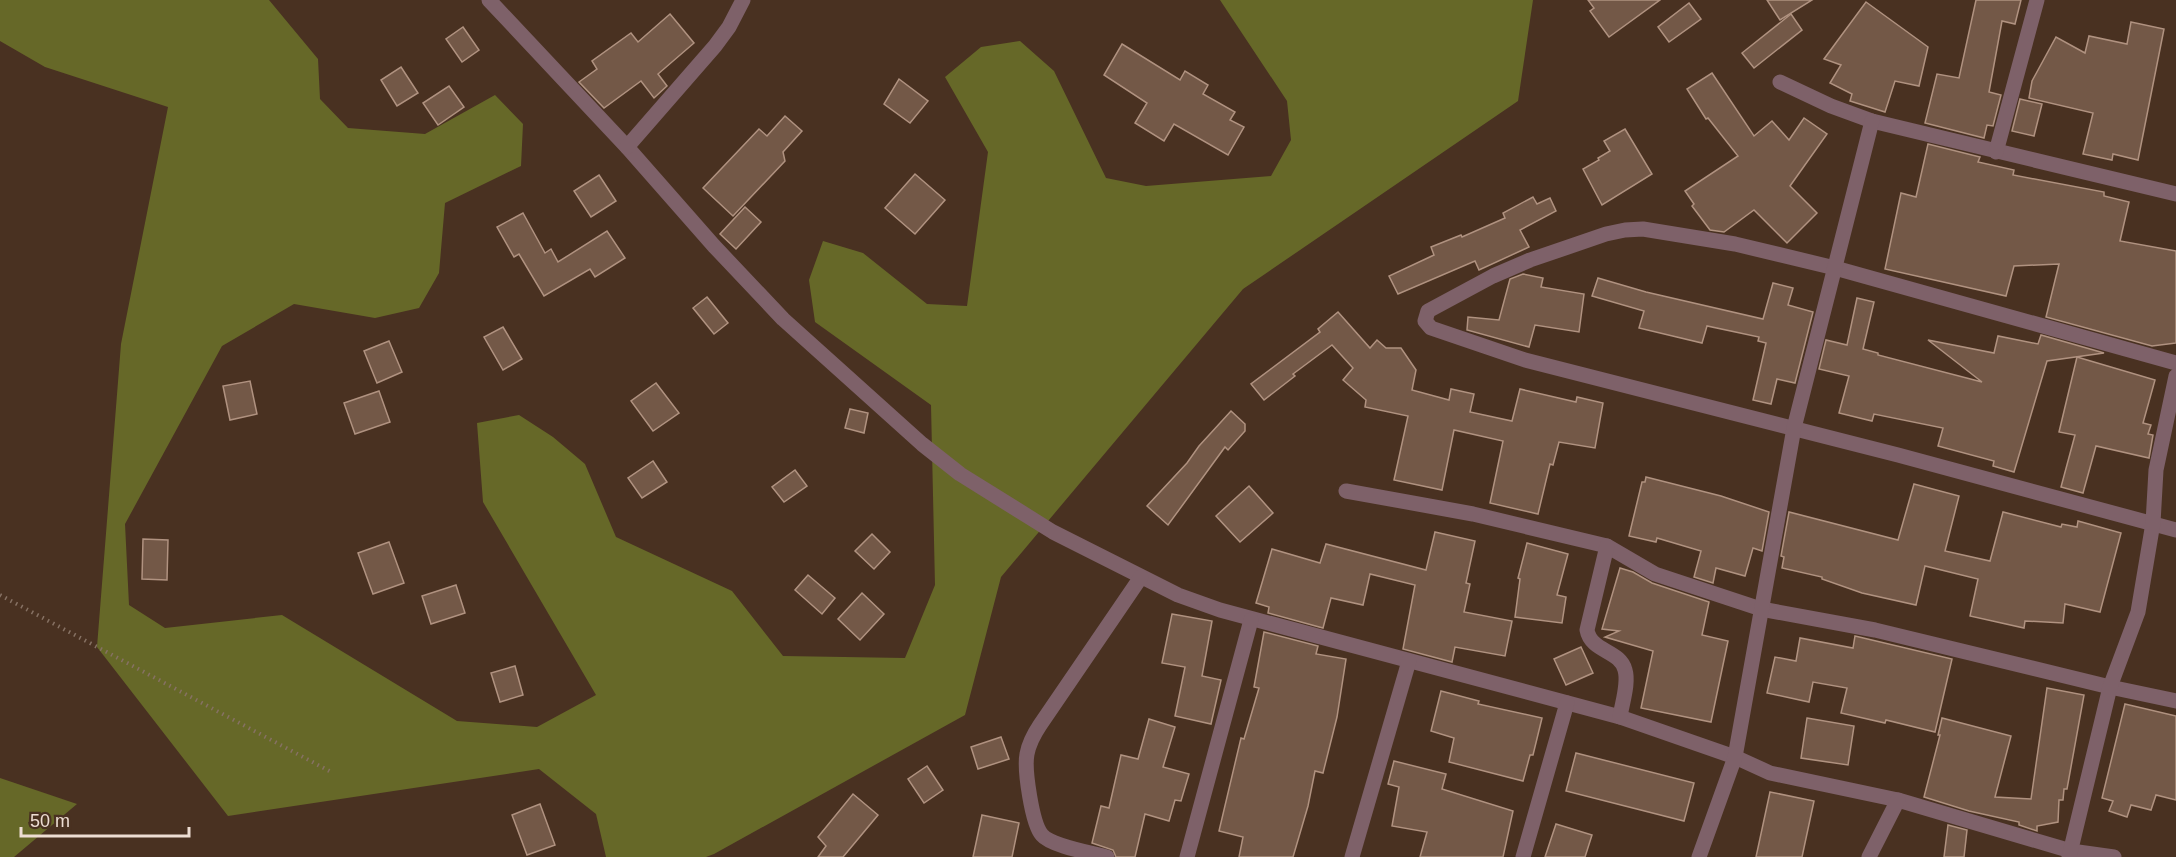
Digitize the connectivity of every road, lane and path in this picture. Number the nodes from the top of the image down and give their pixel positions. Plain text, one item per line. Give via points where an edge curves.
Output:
1 (489, 0) edge
2 (743, 0) edge
3 (2037, 0) edge
4 (1780, 82) dead end
5 (1872, 121) junction
6 (627, 147) junction
7 (1996, 152) junction
8 (2176, 194) edge
9 (1834, 268) junction
10 (2176, 363) edge
11 (2176, 376) edge
12 (1794, 428) junction
13 (1346, 491) dead end
14 (2153, 523) junction
15 (2176, 530) edge
16 (1607, 546) junction
17 (1141, 577) junction
18 (0, 595) edge
19 (1761, 609) junction
20 (1251, 620) junction
21 (1409, 661) junction
22 (2110, 687) junction
23 (2176, 701) edge
24 (1568, 703) junction
25 (1620, 717) junction
26 (1736, 757) junction
27 (333, 773) dead end
28 (1898, 800) junction
29 (2070, 854) edge
30 (1107, 857) edge
31 (1187, 857) edge
32 (1352, 857) edge
33 (1523, 857) edge
34 (1699, 857) edge
35 (1869, 857) edge
36 (2115, 857) edge

1 - 6 street
2 - 6 street via 715,46
3 - 7 street
4 - 5 street
5 - 7 street
5 - 9 street
6 - 17 street via 783,319 922,444 1008,506
7 - 8 street
9 - 10 street
9 - 12 street
9 - 12 street via 1735,244 1661,231 1625,230 1530,260 1493,276 1425,316 1431,328 1525,360
11 - 14 street via 2156,470
12 - 14 street
12 - 19 street
13 - 16 street via 1473,514
14 - 15 street
14 - 22 street via 2138,612
16 - 19 street via 1655,574
16 - 25 street via 1587,630 1588,638 1625,668
17 - 20 street via 1200,604
17 - 30 street via 1040,725 1026,757 1036,824 1042,836
18 - 27 path
19 - 22 street via 1875,630
19 - 26 street
20 - 21 street
20 - 31 street
21 - 24 street
21 - 32 street
22 - 23 street
22 - 29 street
24 - 25 street
24 - 33 street
25 - 26 street
26 - 28 street via 1770,772
26 - 34 street
28 - 29 street
28 - 35 street
29 - 36 street

